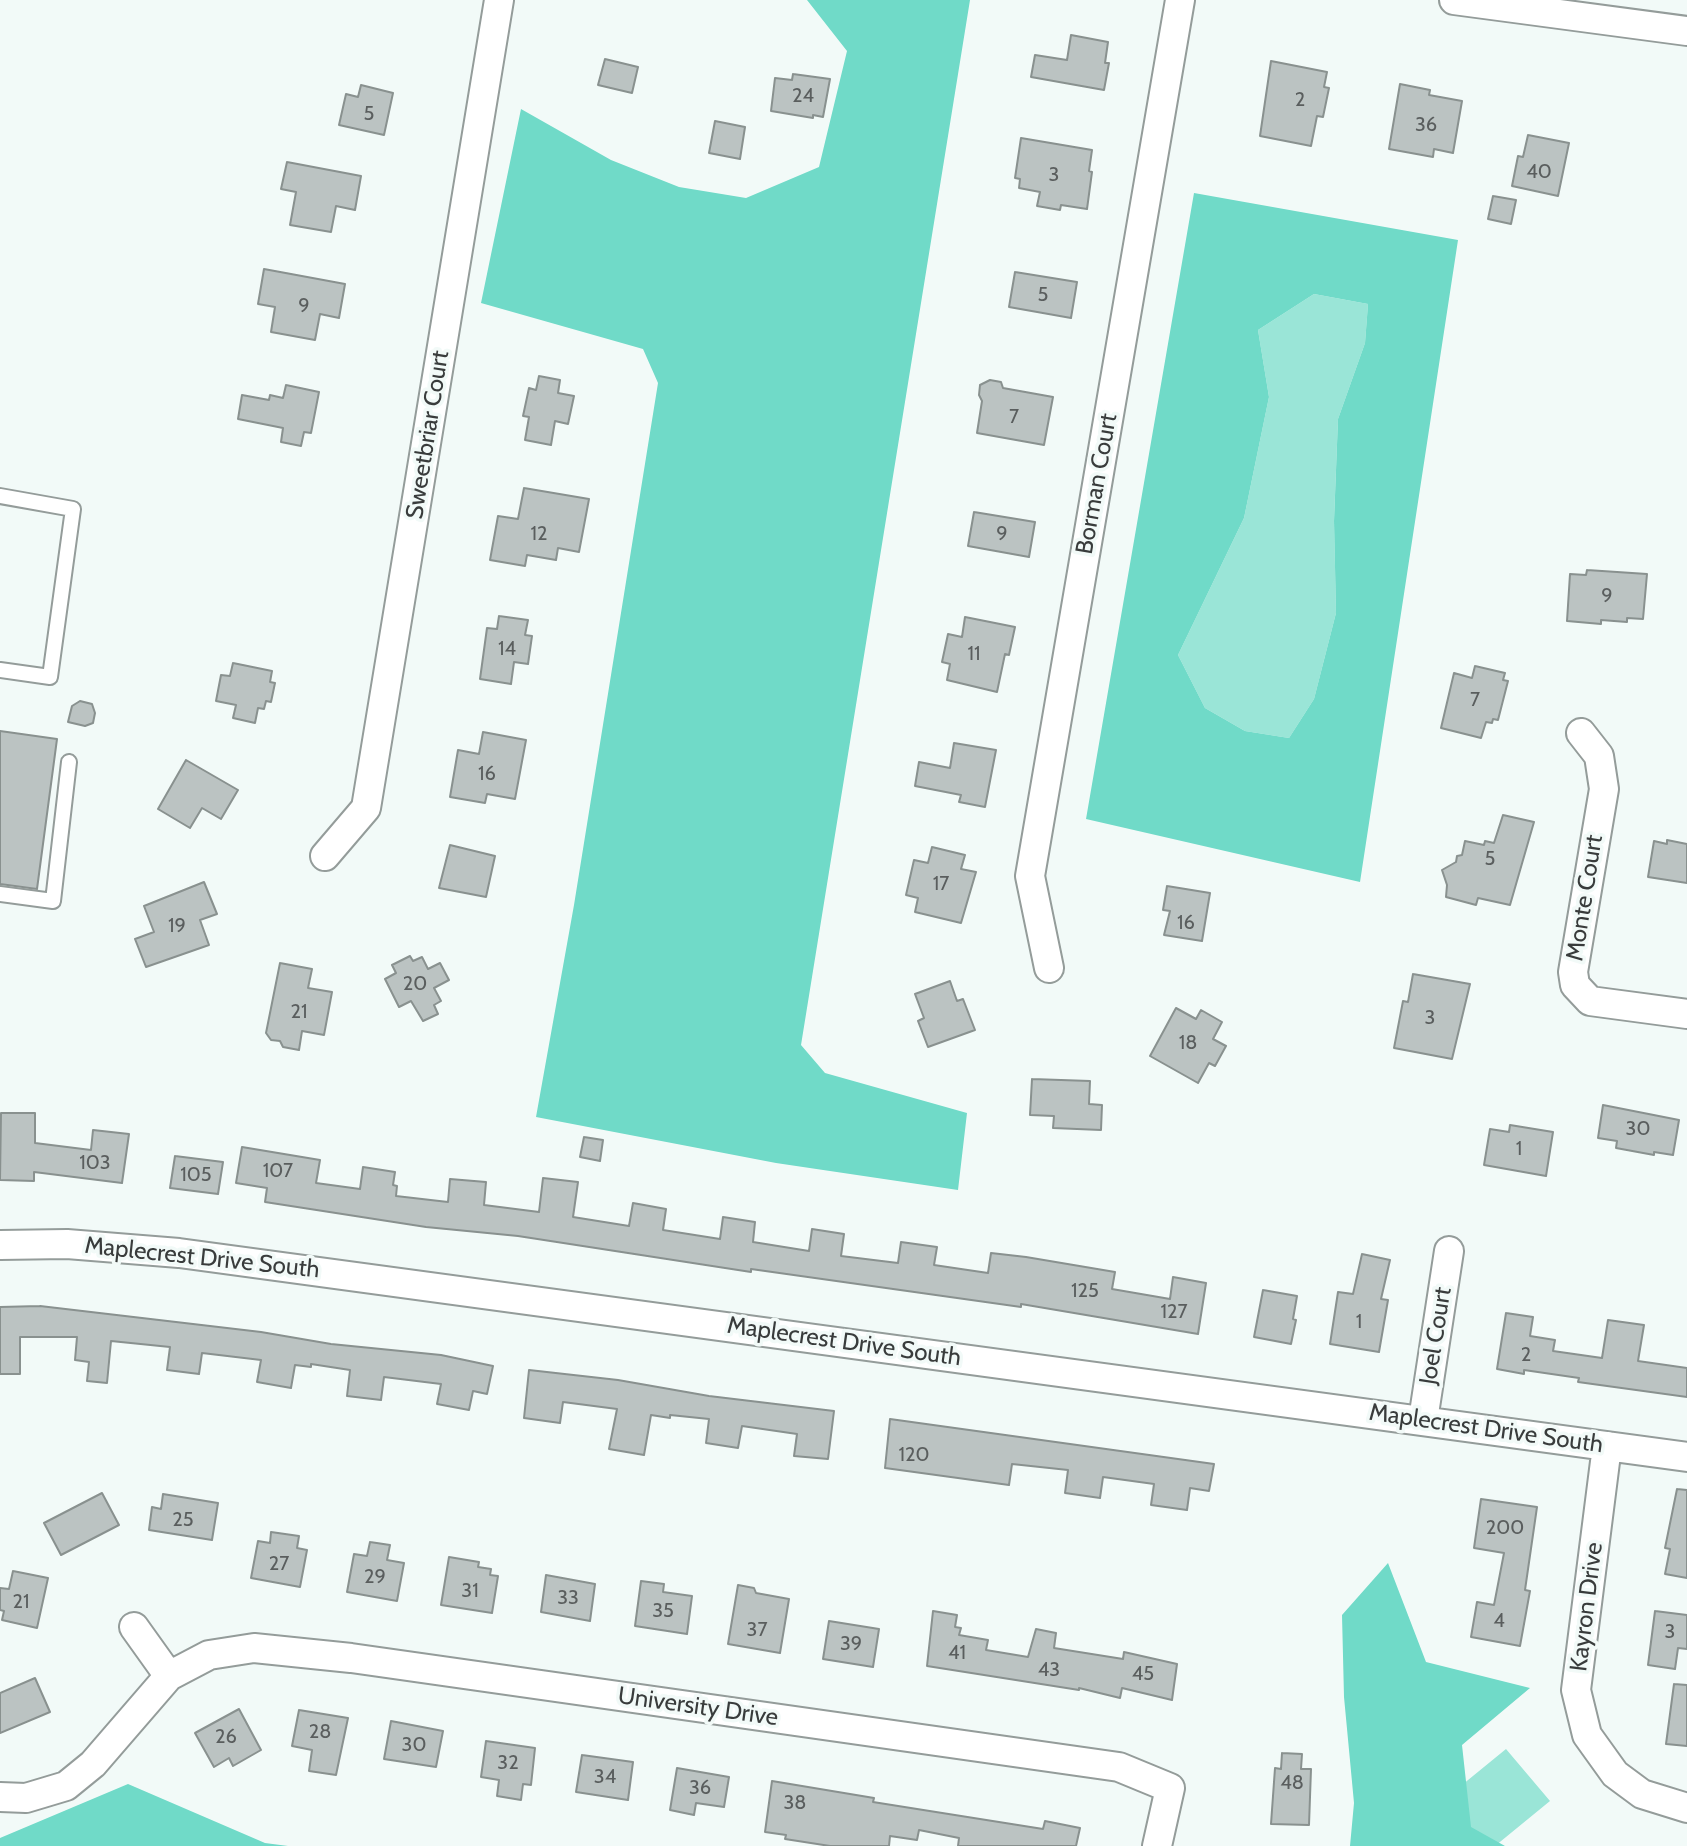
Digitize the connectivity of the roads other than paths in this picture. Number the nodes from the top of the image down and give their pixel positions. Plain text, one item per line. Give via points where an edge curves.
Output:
1 (499, 0) edge
2 (1180, 0) edge
3 (1454, 0) edge
4 (1535, 5) edge
5 (1687, 31) edge
6 (0, 496) edge
7 (0, 670) edge
8 (1581, 733) dead end
9 (69, 762) dead end
10 (325, 856) dead end
11 (0, 894) edge
12 (1049, 968) dead end
13 (1687, 1014) edge
14 (0, 1245) edge
15 (1449, 1251) dead end
16 (1423, 1420) junction
17 (1607, 1446) junction
18 (1687, 1457) edge
19 (134, 1627) dead end
20 (169, 1676) junction
21 (0, 1797) edge
22 (1687, 1808) edge
23 (1157, 1846) edge

1 - 10 street, Sweetbriar Court via 366,808
2 - 12 street, Borman Court via 1030,876
3 - 4 street
4 - 5 street
6 - 7 lane via 73,509 50,677
8 - 13 street, Monte Court via 1599,756 1604,789 1575,985 1590,1001
9 - 11 lane via 53,901
14 - 16 street, Maplecrest Drive South via 179,1253
15 - 16 street, Joel Court
16 - 17 street, Maplecrest Drive South
17 - 18 street, Maplecrest Drive South
17 - 22 street, Kayron Drive via 1576,1690 1587,1735 1615,1774 1642,1794
19 - 20 street
20 - 21 street, University Drive via 93,1764 66,1786 26,1798
20 - 23 street, University Drive via 209,1655 284,1650 1119,1767 1170,1788

